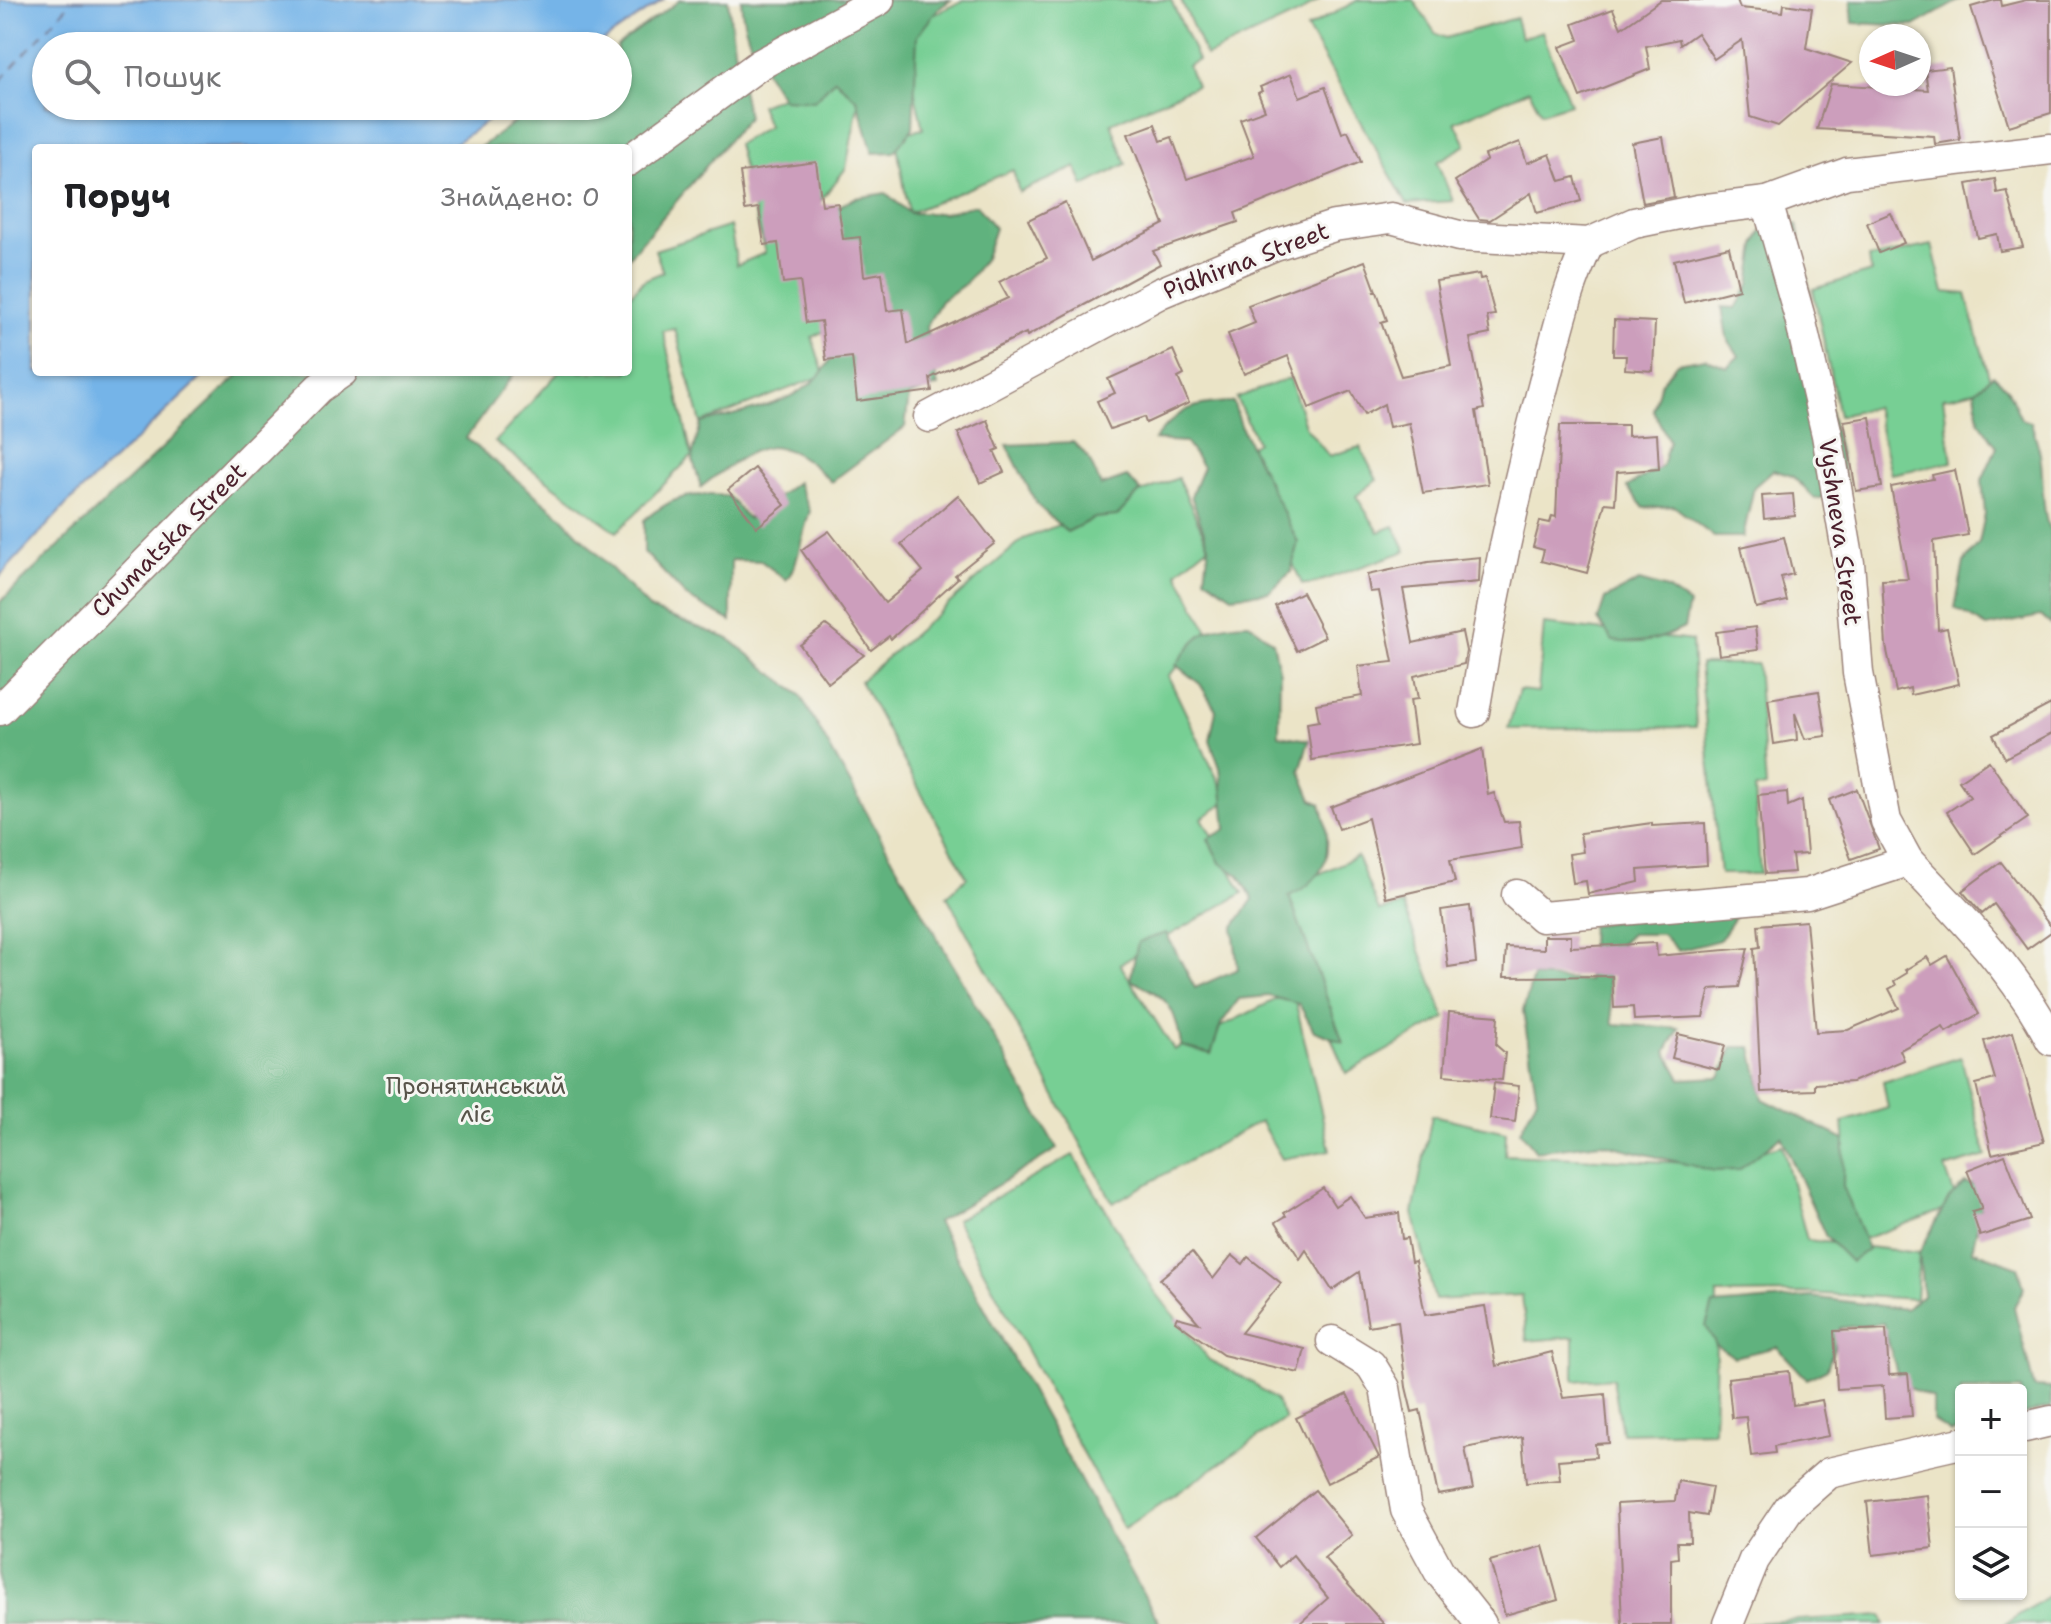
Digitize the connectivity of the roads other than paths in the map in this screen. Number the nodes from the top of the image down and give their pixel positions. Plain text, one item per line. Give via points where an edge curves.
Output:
1 (879, 0) edge
2 (2051, 149) edge
3 (632, 158) edge
4 (1767, 202) junction
5 (1589, 243) junction
6 (336, 376) edge
7 (929, 417) dead end
8 (0, 710) edge
9 (1474, 712) dead end
10 (1908, 861) junction
11 (1517, 895) dead end
12 (2051, 1040) edge
13 (1332, 1341) dead end
14 (2051, 1421) edge
15 (2027, 1427) edge
16 (1955, 1444) edge
17 (1481, 1624) edge
18 (1728, 1624) edge

1 - 3 street via 759,65
2 - 4 street, Pidhirna Street via 1847,173
4 - 5 street, Pidhirna Street via 1634,223
4 - 10 street, Vyshneva Street via 1827,435 1849,563 1858,673 1886,821
5 - 7 street, Pidhirna Street via 1459,236 1391,218 1334,226 1160,293
5 - 9 street via 1574,273 1536,412 1493,595
6 - 8 street, Chumatska Street
10 - 11 street via 1807,894 1542,917
10 - 12 street, Vyshneva Street via 2025,994
13 - 17 street via 1371,1365 1385,1388 1406,1510 1439,1571
14 - 15 street
16 - 18 street via 1829,1473 1789,1508 1763,1547

